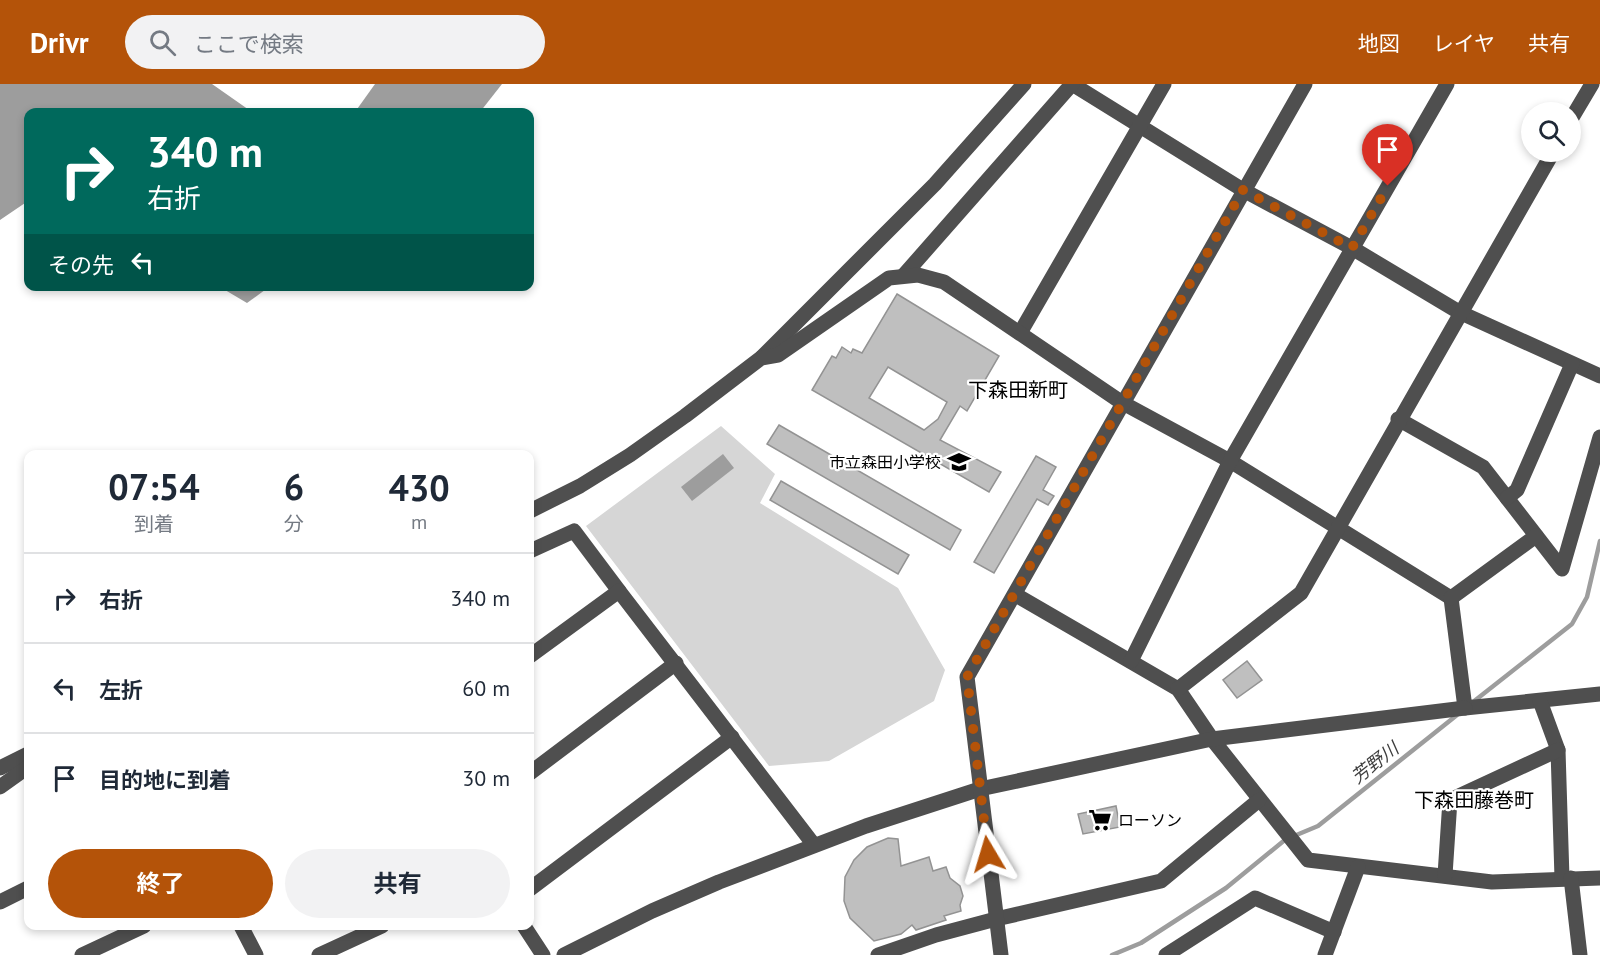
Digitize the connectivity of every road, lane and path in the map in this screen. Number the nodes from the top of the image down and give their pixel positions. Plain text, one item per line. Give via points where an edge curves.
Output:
1 (1024, 84) edge
2 (1072, 84) edge
3 (1164, 84) edge
4 (1305, 84) edge
5 (1447, 84) edge
6 (1590, 84) edge
7 (1580, 102) edge
8 (1139, 126) junction
9 (1547, 162) edge
10 (1243, 190) junction
11 (1352, 248) junction
12 (904, 275) junction
13 (1460, 312) junction
14 (1020, 333) junction
15 (761, 358) junction
16 (1572, 364) junction
17 (1600, 376) edge
18 (1121, 402) junction
19 (1398, 419) junction
20 (1600, 437) edge
21 (1230, 461) junction
22 (1507, 498) junction
23 (534, 509) edge
24 (1338, 528) junction
25 (1536, 536) junction
26 (534, 549) edge
27 (619, 591) junction
28 (1016, 595) junction
29 (1451, 598) junction
30 (534, 653) edge
31 (1131, 661) junction
32 (676, 663) junction
33 (1178, 689) junction
34 (1600, 694) edge
35 (1540, 701) junction
36 (1465, 708) junction
37 (732, 737) junction
38 (1212, 740) junction
39 (1558, 750) junction
40 (24, 756) edge
41 (0, 768) edge
42 (534, 769) edge
43 (24, 770) edge
44 (0, 787) edge
45 (980, 789) junction
46 (1259, 800) junction
47 (814, 845) junction
48 (1358, 867) junction
49 (1445, 875) junction
50 (1566, 878) junction
51 (1600, 878) edge
52 (534, 886) edge
53 (24, 890) edge
54 (0, 902) edge
55 (996, 919) junction
56 (135, 930) edge
57 (243, 930) edge
58 (373, 930) edge
59 (527, 930) edge
60 (1334, 932) junction
61 (82, 955) edge
62 (256, 955) edge
63 (319, 955) edge
64 (543, 955) edge
65 (564, 955) edge
66 (878, 955) edge
67 (1001, 955) edge
68 (1166, 955) edge
69 (1325, 955) edge
70 (1580, 955) edge

1 - 15 street via 934,184
2 - 8 street
2 - 12 street
3 - 8 street
4 - 10 street
5 - 11 street
6 - 7 street
8 - 10 street
8 - 14 street
9 - 13 street
10 - 11 street
10 - 18 street
11 - 13 street
11 - 21 street
12 - 14 street via 944,282
12 - 15 street via 889,278 863,293 778,355
13 - 16 street
13 - 19 street
14 - 18 street
15 - 23 street via 630,454
16 - 17 street
16 - 22 street via 1517,490
18 - 21 street
18 - 28 street
19 - 22 street via 1483,467
19 - 24 street
20 - 25 street via 1562,569
21 - 24 street
21 - 31 street
22 - 25 street
24 - 29 street
24 - 33 street via 1301,593
25 - 29 street
26 - 27 street via 574,531
27 - 30 street
27 - 32 street
28 - 31 street
28 - 45 street via 967,677
29 - 36 street
31 - 33 street
32 - 37 street
32 - 42 street
33 - 38 street
34 - 35 street
35 - 36 street
35 - 39 street
36 - 38 street
37 - 47 street
37 - 52 street
38 - 45 street
38 - 46 street
39 - 49 street via 1450,800
39 - 50 street
40 - 41 street
43 - 44 street
45 - 47 street
45 - 55 street
46 - 48 street via 1308,860
46 - 55 street via 1161,881
47 - 65 street via 652,911
48 - 49 street
48 - 60 street
49 - 50 street via 1492,882
50 - 51 street
50 - 70 street
53 - 54 street
55 - 66 street
55 - 67 street
56 - 61 street
57 - 62 street
58 - 63 street
59 - 64 street
60 - 68 street via 1255,898
60 - 69 street

